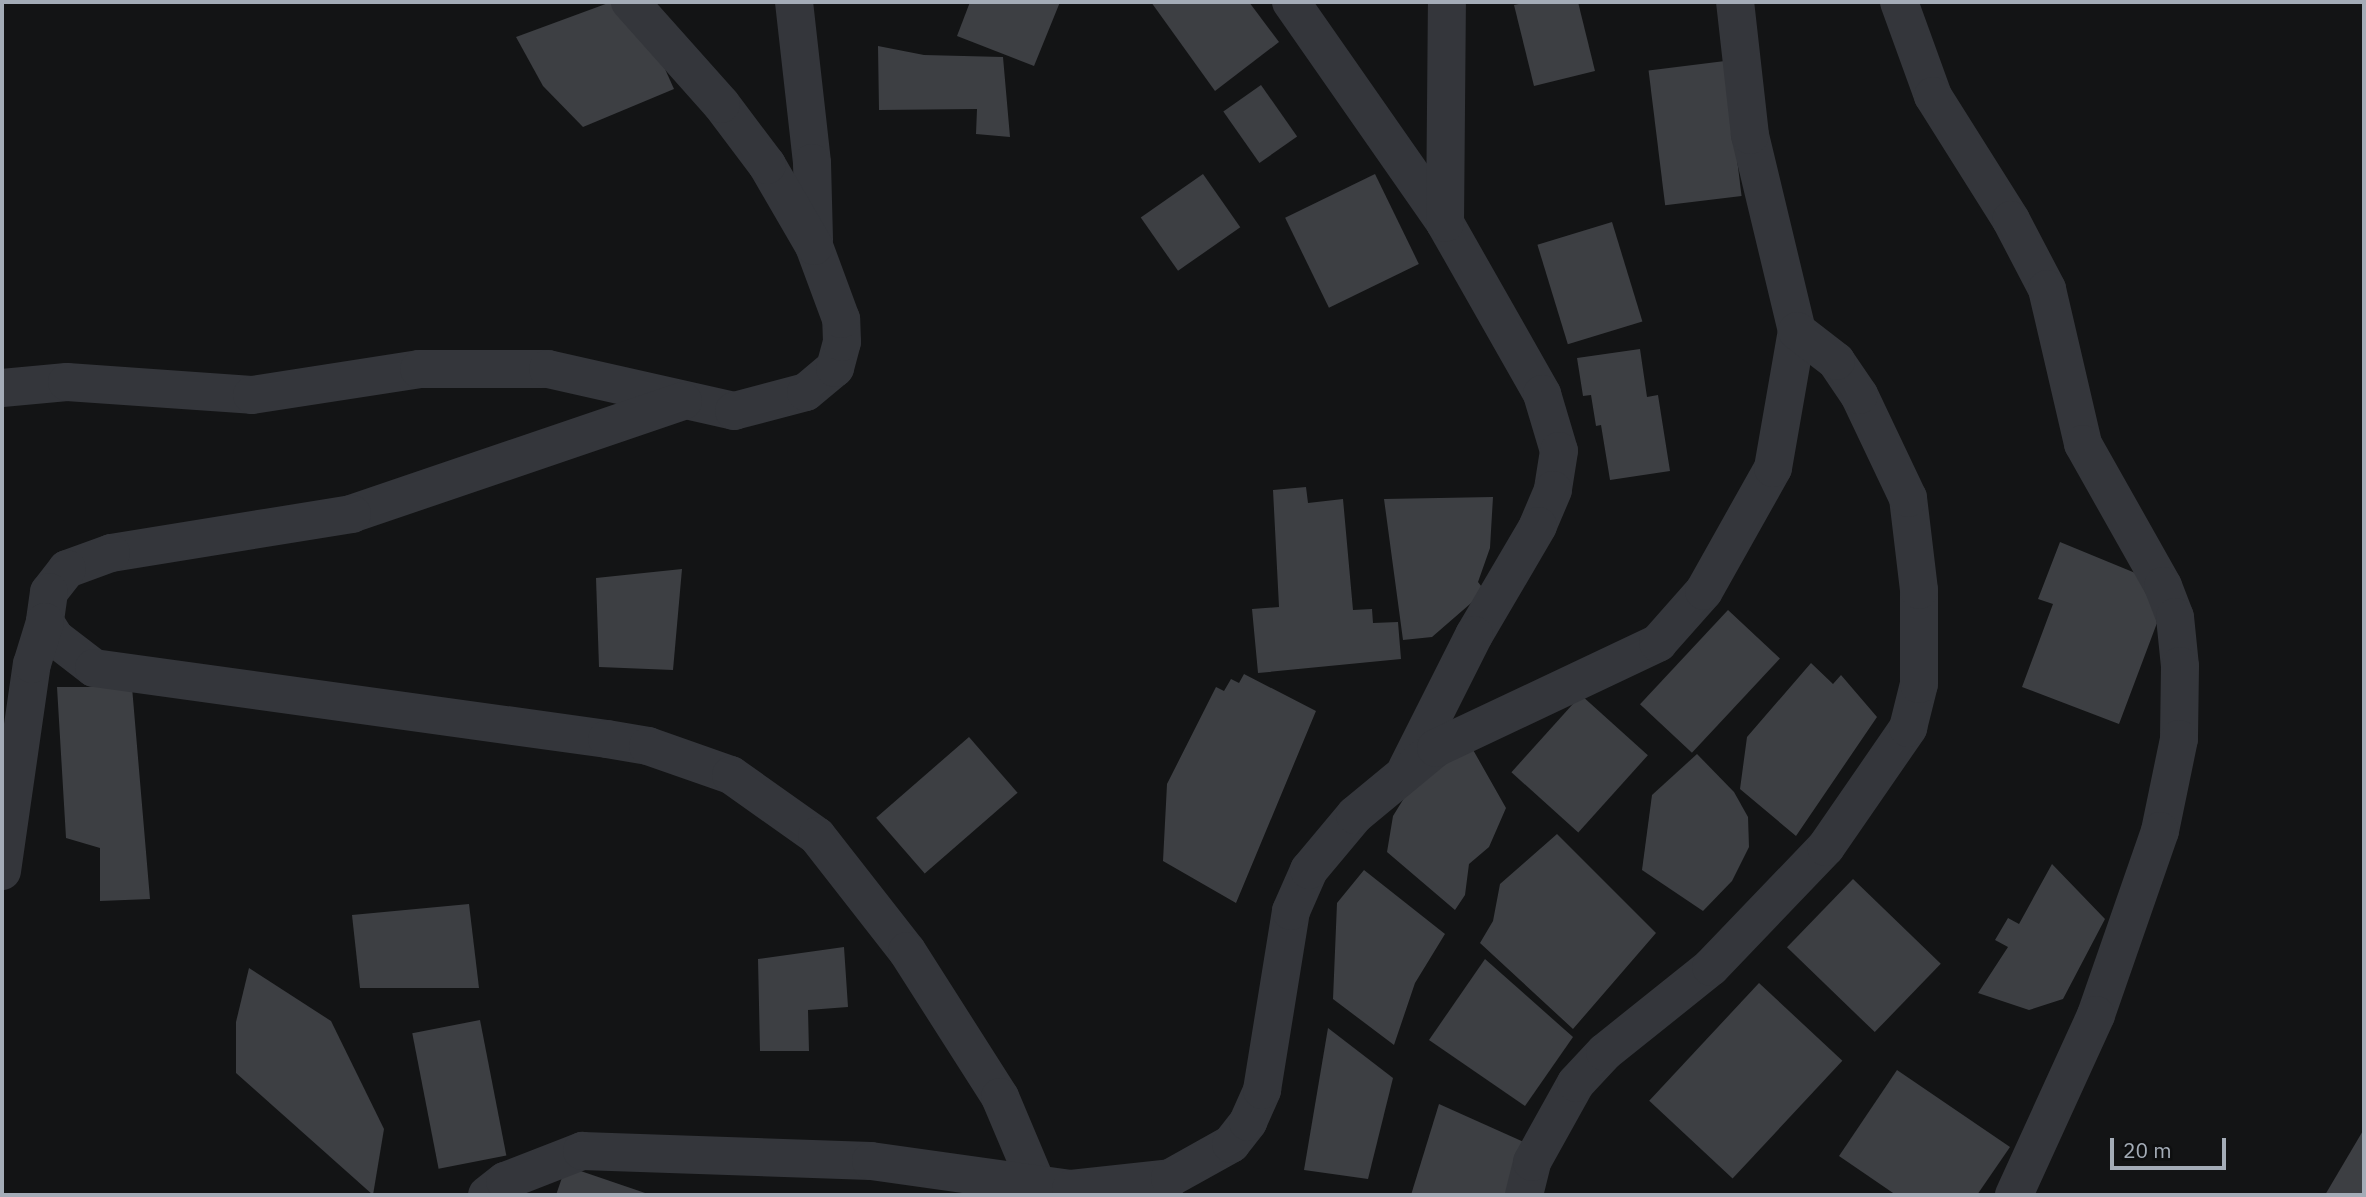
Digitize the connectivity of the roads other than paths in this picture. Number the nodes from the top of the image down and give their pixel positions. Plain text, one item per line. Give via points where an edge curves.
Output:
1 (630, 2) edge
2 (794, 2) edge
3 (1292, 2) edge
4 (1447, 2) edge
5 (1735, 2) edge
6 (1899, 2) edge
7 (1445, 223) junction
8 (814, 246) junction
9 (1797, 331) junction
10 (2, 387) edge
11 (683, 401) junction
12 (45, 622) junction
13 (1405, 771) junction
14 (2, 871) edge
15 (1038, 1186) junction
16 (487, 1195) edge
17 (1524, 1195) edge
18 (2014, 1195) edge

1 - 8 street via 729,114
2 - 8 street via 812,163
3 - 7 street
4 - 7 street
5 - 9 street via 1750,135
6 - 18 street via 1933,96 2011,220 2047,289 2082,444 2163,586 2175,618 2180,666 2179,739 2160,831 2096,1015
7 - 13 street via 1542,394 1559,451 1553,491 1538,526 1474,635
8 - 11 street via 841,318 835,368 806,392 776,404 734,411
9 - 13 street via 1773,468 1704,591 1678,621 1634,657 1483,722
9 - 17 street via 1836,361 1860,395 1908,498 1919,590 1919,684 1908,729 1826,847 1711,967 1605,1052 1576,1083 1532,1162
10 - 11 street via 67,382 252,395 419,369 548,369
11 - 12 street via 352,514 111,553 67,569 49,592
12 - 14 street via 32,664
12 - 15 street via 55,638 94,667 607,739 648,746 731,775 817,836 906,951 1000,1097
13 - 15 street via 1355,815 1309,870 1291,911 1262,1090 1248,1122 1231,1144 1170,1178 1083,1188
15 - 16 street via 871,1161 625,1148 558,1157 505,1181

